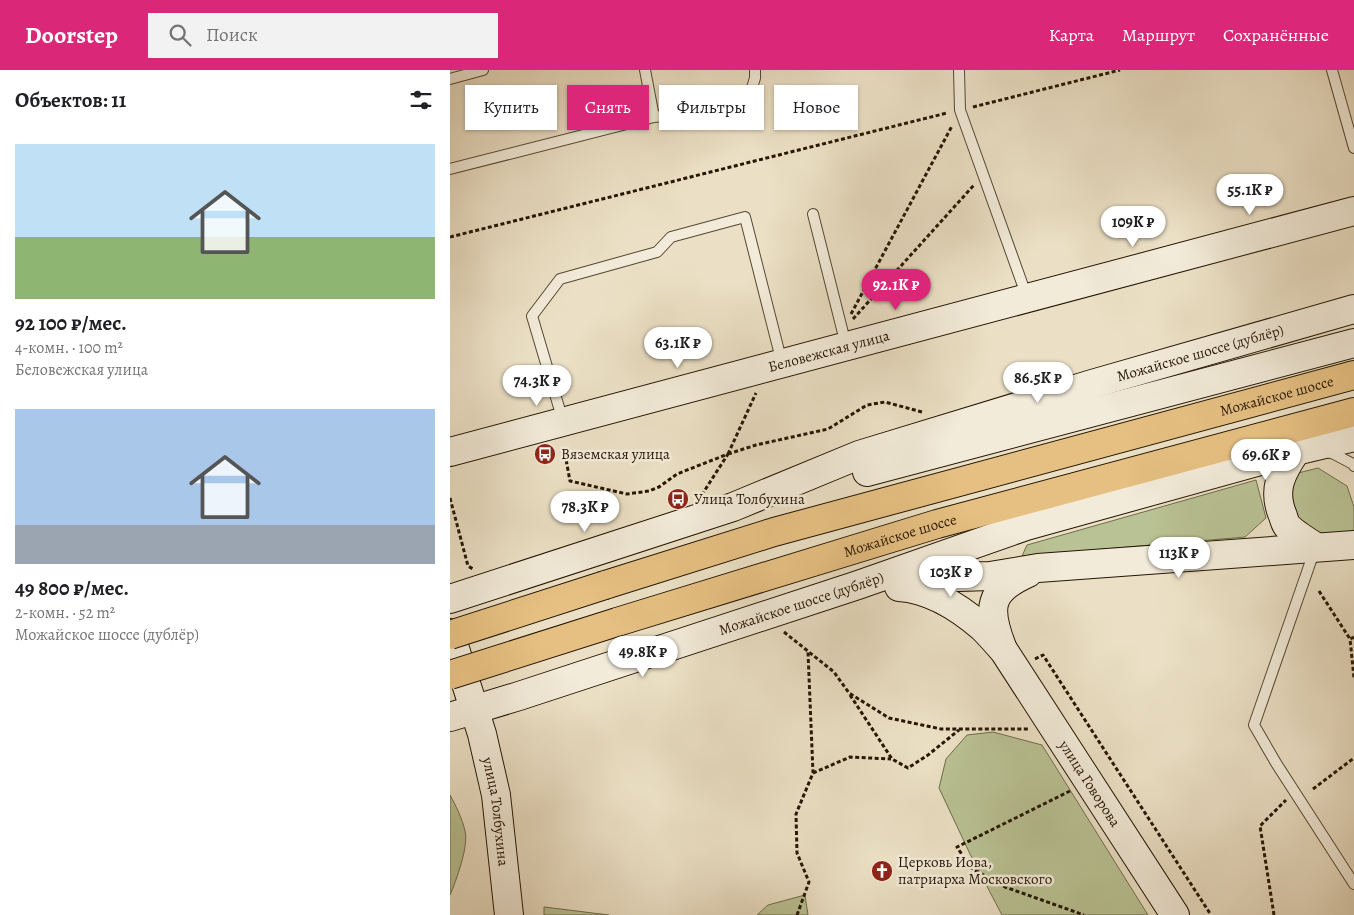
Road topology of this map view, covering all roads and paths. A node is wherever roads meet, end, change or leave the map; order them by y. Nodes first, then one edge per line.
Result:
1 (483, 70) edge
2 (646, 70) edge
3 (755, 70) edge
4 (958, 70) edge
5 (1120, 70) edge
6 (1332, 70) edge
7 (450, 79) edge
8 (960, 110) junction
9 (654, 117) junction
10 (1354, 148) edge
11 (450, 169) edge
12 (983, 175) junction
13 (1354, 211) edge
14 (813, 214) dead end
15 (450, 237) edge
16 (1028, 298) junction
17 (1354, 309) edge
18 (845, 338) junction
19 (1354, 343) edge
20 (775, 366) junction
21 (1354, 373) edge
22 (922, 412) dead end
23 (1354, 412) edge
24 (563, 422) junction
25 (1354, 437) edge
26 (1305, 449) junction
27 (450, 452) edge
28 (565, 454) dead end
29 (728, 454) junction
30 (1354, 466) edge
31 (703, 493) dead end
32 (450, 498) edge
33 (733, 507) junction
34 (1354, 545) edge
35 (1316, 547) junction
36 (1038, 568) junction
37 (474, 570) dead end
38 (858, 585) junction
39 (1319, 591) dead end
40 (450, 599) edge
41 (783, 631) dead end
42 (450, 634) edge
43 (1352, 638) edge
44 (808, 651) junction
45 (1004, 651) junction
46 (1043, 655) dead end
47 (450, 675) edge
48 (1354, 678) edge
49 (849, 694) junction
50 (462, 713) edge
51 (960, 729) junction
52 (1037, 729) dead end
53 (1354, 758) edge
54 (892, 759) junction
55 (813, 773) junction
56 (1076, 788) dead end
57 (1313, 789) dead end
58 (1295, 792) junction
59 (1354, 884) edge
60 (509, 915) edge
61 (797, 915) edge
62 (1084, 915) edge
63 (1175, 915) edge
64 (1210, 915) edge
65 (1274, 915) edge

1 - 7 lane
2 - 9 lane
3 - 9 lane
4 - 8 lane
5 - 8 path
6 - 10 lane
8 - 12 lane
8 - 15 path
8 - 18 path
9 - 11 lane
12 - 16 lane
12 - 18 path
13 - 16 main road, Беловежская улица
14 - 18 lane
16 - 18 main road, Беловежская улица
17 - 33 main road, Можайское шоссе (дублёр)
18 - 20 main road, Беловежская улица
19 - 33 main road
20 - 24 main road, Беловежская улица
20 - 24 lane
20 - 29 path
21 - 42 main road, Можайское шоссе, bridge
22 - 29 path
23 - 47 main road, Можайское шоссе, bridge
24 - 27 main road, Беловежская улица
25 - 26 main road, Можайское шоссе (дублёр)
26 - 30 lane
26 - 35 main road
26 - 38 main road, Можайское шоссе (дублёр)
28 - 29 path
29 - 31 path
32 - 37 path
33 - 40 main road, Можайское шоссе (дублёр)
34 - 35 main road
35 - 36 main road
35 - 58 lane
36 - 38 main road
36 - 45 main road, улица Говорова
38 - 45 main road, улица Говорова
38 - 50 main road, Можайское шоссе (дублёр)
39 - 43 path
41 - 44 path
42 - 50 main road, улица Толбухина
43 - 48 path
44 - 49 path
44 - 55 path
45 - 63 main road, улица Говорова
46 - 64 path
49 - 51 path
49 - 54 path
50 - 60 main road, улица Толбухина
51 - 52 path
51 - 54 path
53 - 57 path
54 - 55 path
55 - 61 path
56 - 62 path
58 - 59 lane
58 - 65 path

